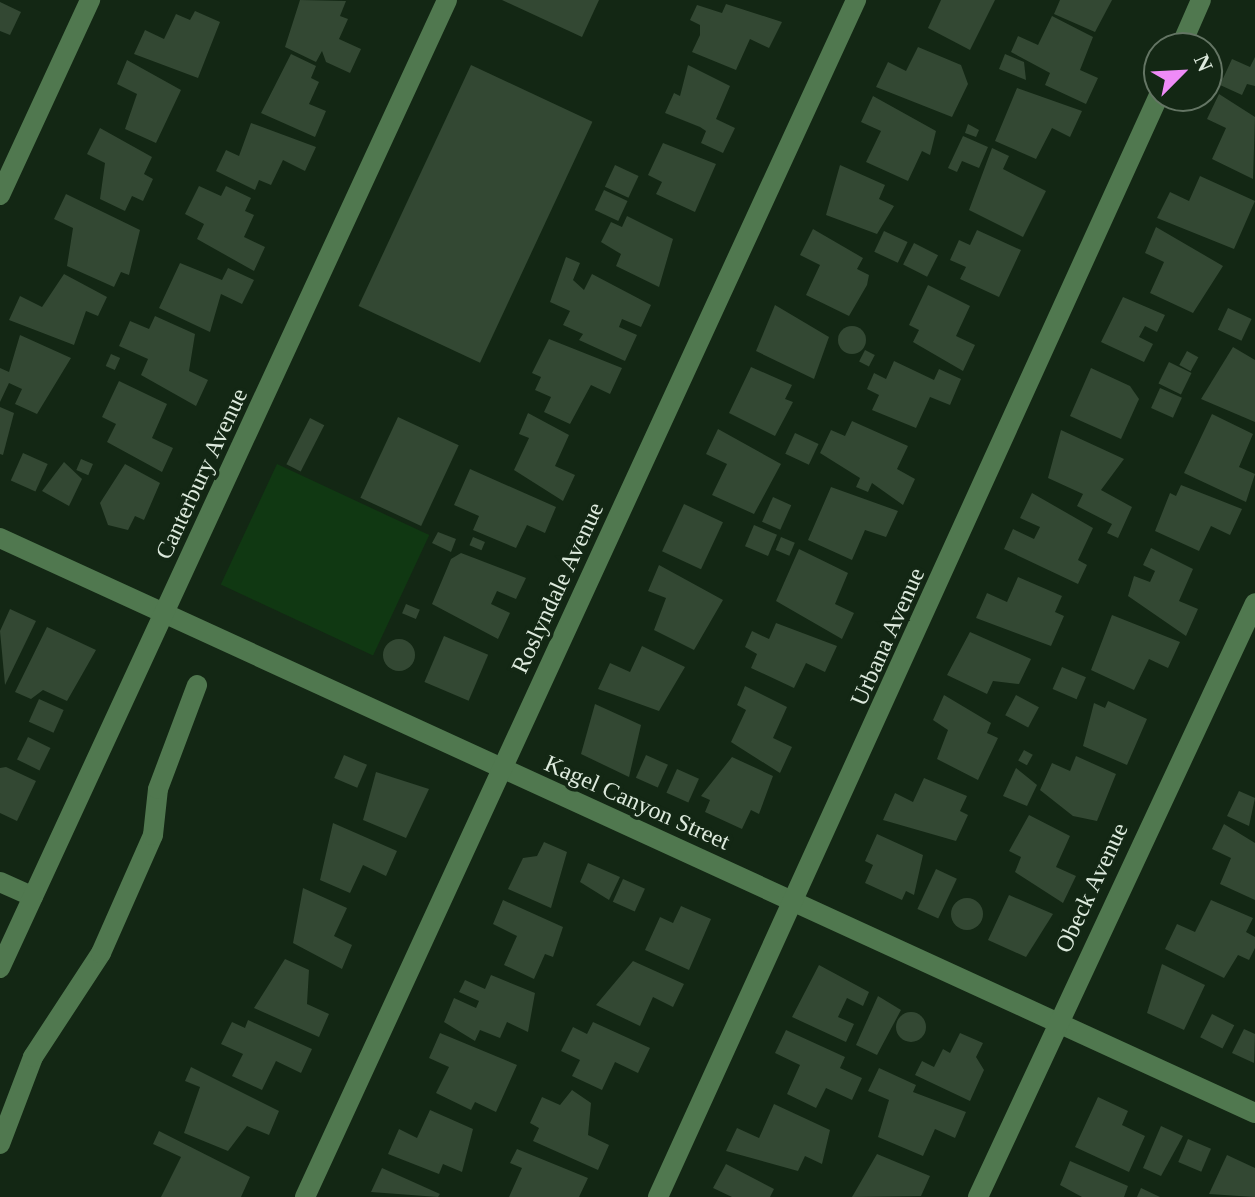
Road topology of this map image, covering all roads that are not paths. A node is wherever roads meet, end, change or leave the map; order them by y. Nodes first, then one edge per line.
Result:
1 (90, 0) edge
2 (447, 0) edge
3 (856, 0) edge
4 (1201, 0) edge
5 (1187, 32) edge
6 (1151, 112) edge
7 (0, 195) edge
8 (0, 538) edge
9 (1255, 603) edge
10 (167, 613) junction
11 (197, 685) dead end
12 (502, 771) junction
13 (0, 882) edge
14 (33, 897) junction
15 (798, 903) junction
16 (0, 968) edge
17 (1057, 1022) junction
18 (1255, 1113) edge
19 (0, 1144) edge
20 (305, 1197) edge
21 (658, 1197) edge
22 (978, 1197) edge

1 - 7 street
2 - 10 street, Canterbury Avenue
3 - 12 street, Roslyndale Avenue
4 - 5 street
6 - 15 street, Urbana Avenue
8 - 10 street, Kagel Canyon Street
9 - 17 street, Obeck Avenue
10 - 12 street, Kagel Canyon Street
10 - 14 street, Canterbury Avenue
11 - 19 street
12 - 15 street, Kagel Canyon Street
12 - 20 street, Roslyndale Avenue
13 - 14 street
14 - 16 street, Canterbury Avenue
15 - 17 street, Kagel Canyon Street
15 - 21 street, Urbana Avenue
17 - 18 street, Kagel Canyon Street
17 - 22 street, Obeck Avenue

